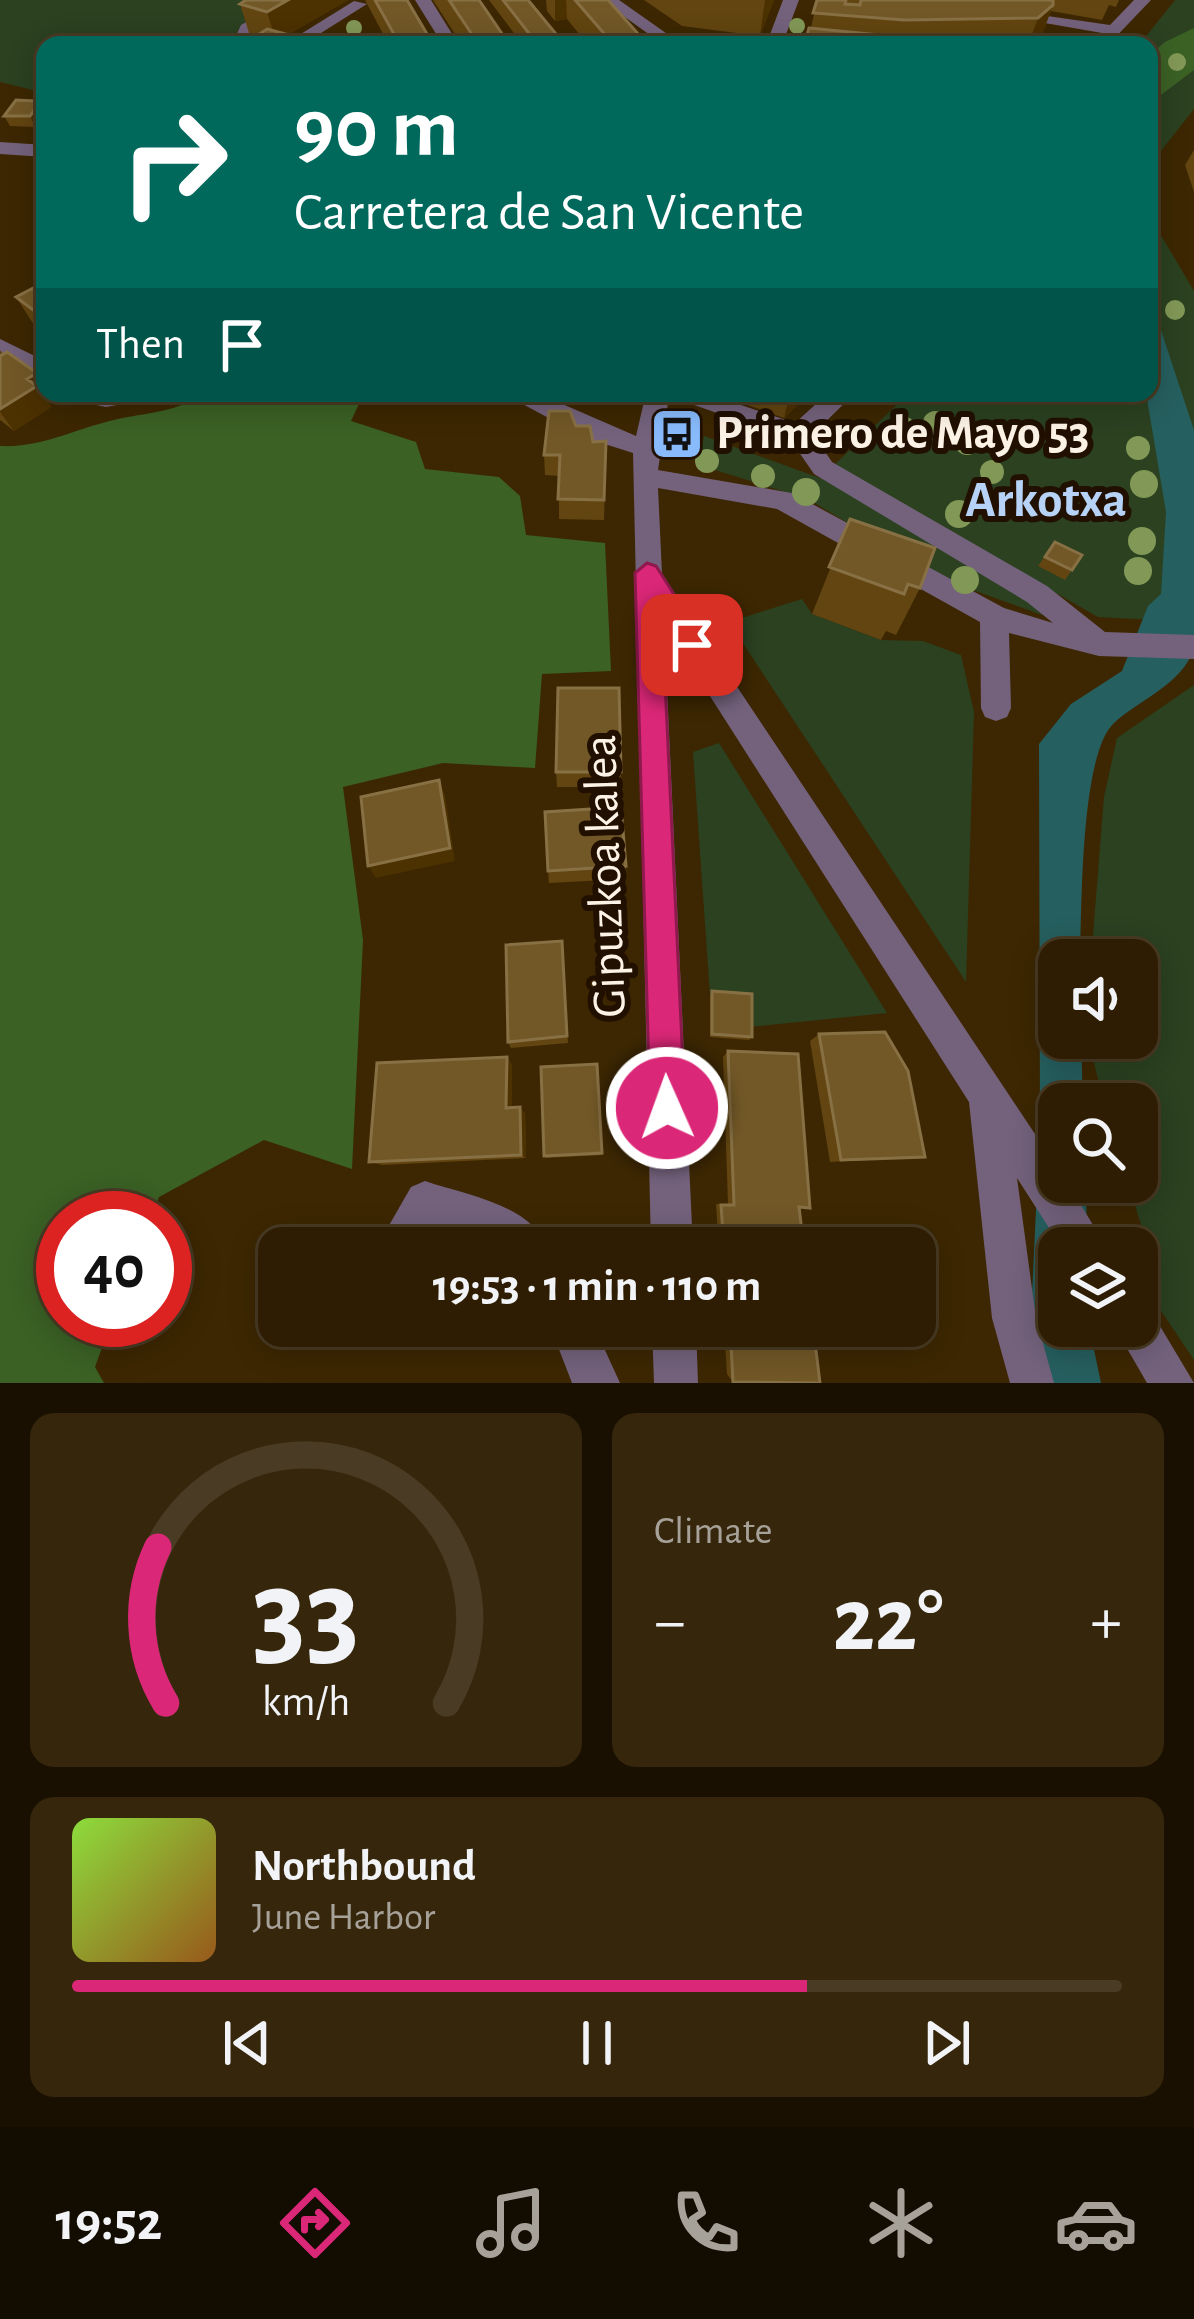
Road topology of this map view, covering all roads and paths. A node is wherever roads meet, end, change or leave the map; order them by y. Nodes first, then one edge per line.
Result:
1 (297, 0) edge
2 (410, 0) edge
3 (423, 0) edge
4 (609, 0) edge
5 (791, 0) edge
6 (1024, 0) edge
7 (1143, 0) edge
8 (584, 1) edge
9 (359, 4) dead end
10 (991, 14) edge
11 (1041, 19) junction
12 (1114, 30) junction
13 (241, 36) edge
14 (306, 36) edge
15 (432, 36) edge
16 (445, 36) edge
17 (662, 36) edge
18 (777, 36) edge
19 (1050, 36) edge
20 (1108, 36) edge
21 (0, 148) edge
22 (36, 150) edge
23 (0, 346) edge
24 (36, 366) edge
25 (556, 402) edge
26 (656, 402) edge
27 (706, 402) edge
28 (833, 402) edge
29 (799, 433) junction
30 (646, 447) junction
31 (645, 477) junction
32 (647, 573) junction
33 (994, 616) junction
34 (1099, 644) junction
35 (1194, 647) edge
36 (996, 708) dead end
37 (987, 1096) junction
38 (410, 1227) edge
39 (498, 1227) edge
40 (671, 1227) edge
41 (1071, 1227) edge
42 (578, 1347) edge
43 (675, 1347) edge
44 (1150, 1347) edge
45 (598, 1383) edge
46 (676, 1383) edge
47 (1032, 1383) edge
48 (1173, 1383) edge

1 - 13 street
2 - 15 street
3 - 16 street
4 - 8 street
4 - 17 street
5 - 18 street
6 - 11 street
7 - 12 street
9 - 14 street
10 - 11 street
11 - 12 street
11 - 19 street
12 - 20 street
21 - 22 street
23 - 24 street
25 - 30 street
26 - 30 street, Gipuzkoa kalea
27 - 29 street
28 - 29 street
29 - 34 street
30 - 31 street, Gipuzkoa kalea
31 - 32 street, Gipuzkoa kalea
31 - 33 street
32 - 37 street
32 - 40 street, Gipuzkoa kalea
33 - 34 street
33 - 36 street
34 - 35 street
37 - 41 street
37 - 47 street
38 - 39 street
42 - 45 street
43 - 46 street
44 - 48 street

